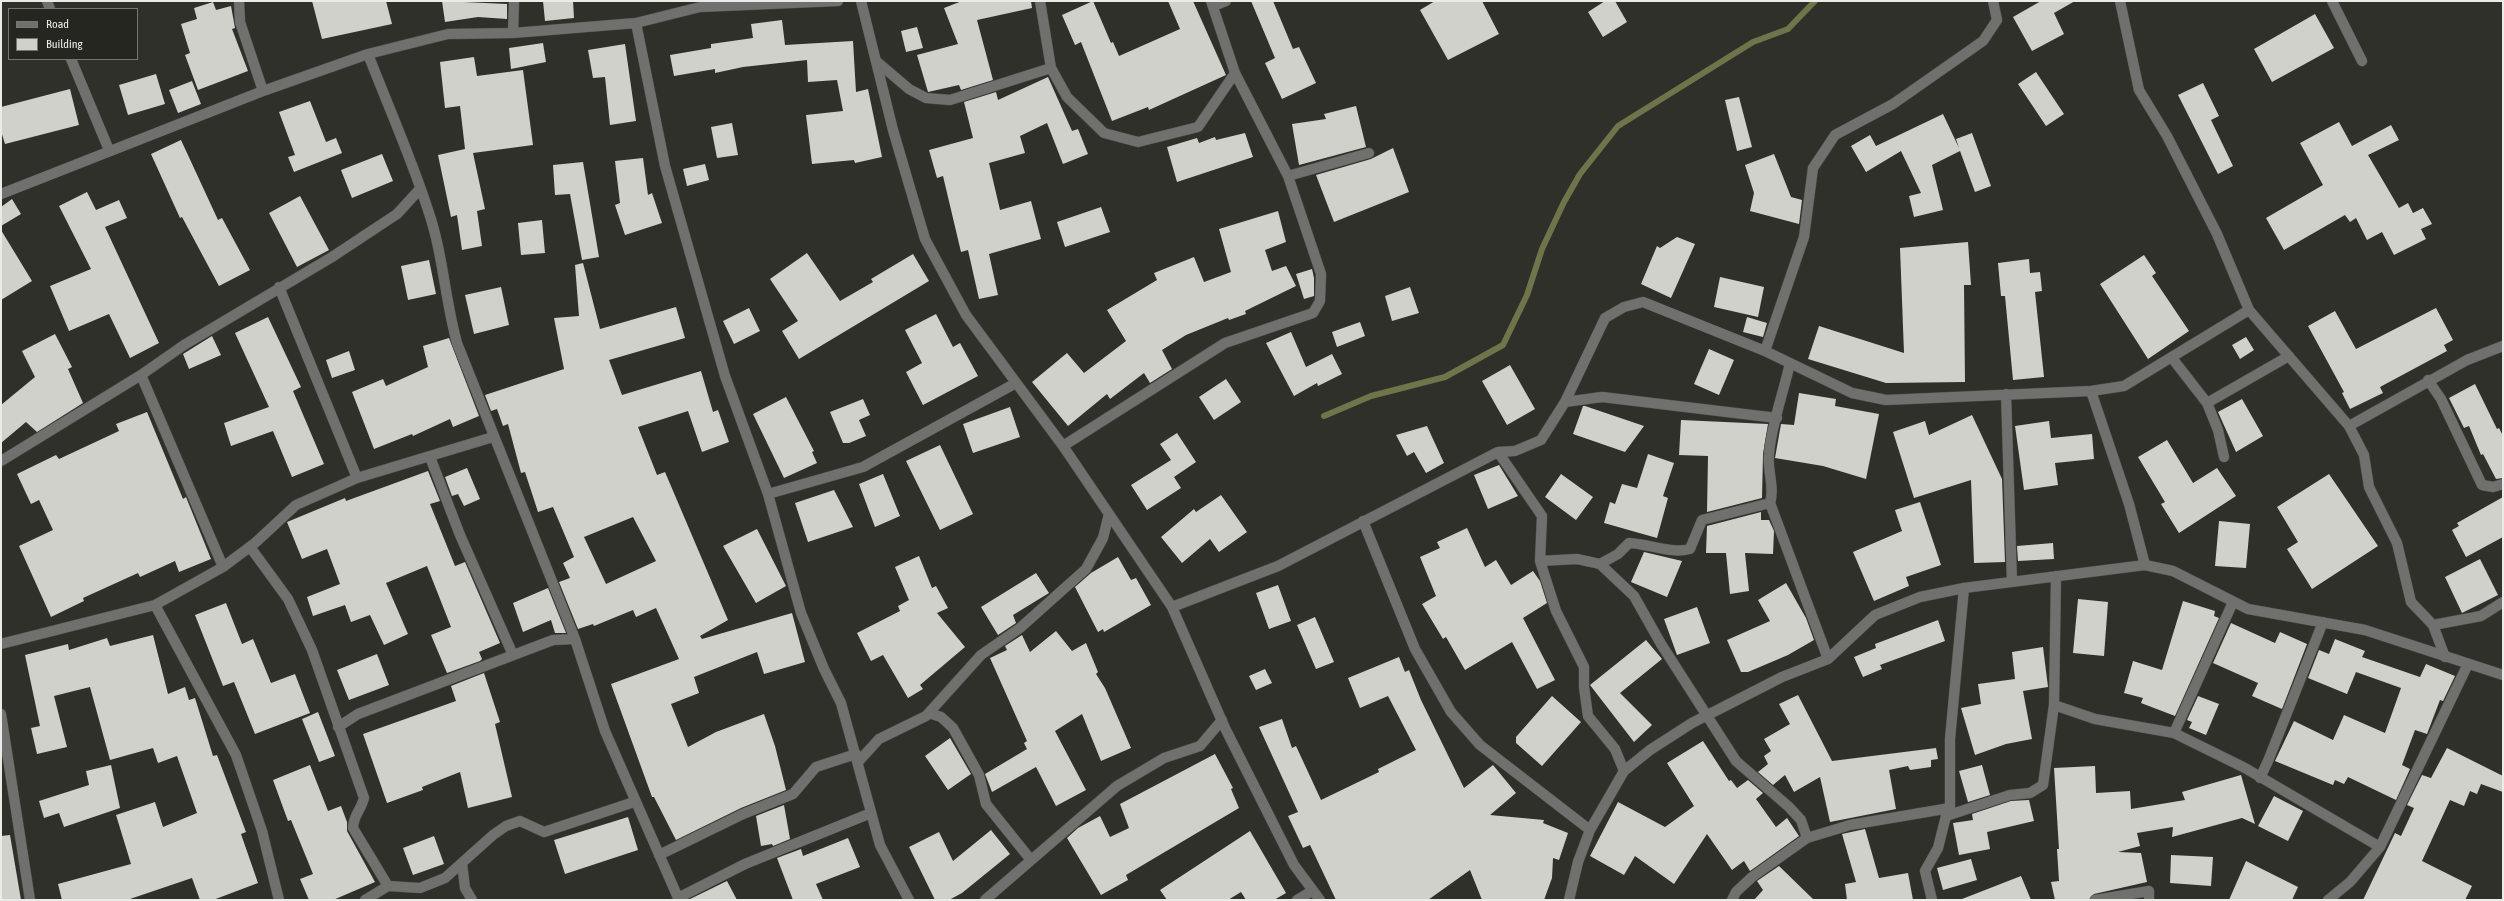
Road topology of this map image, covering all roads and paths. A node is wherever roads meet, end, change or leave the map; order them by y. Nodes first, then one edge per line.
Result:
1 (239, 1) edge
2 (514, 1) edge
3 (838, 1) edge
4 (861, 1) edge
5 (1040, 1) edge
6 (1226, 1) edge
7 (1993, 1) edge
8 (2120, 1) edge
9 (2332, 1) edge
10 (811, 2) edge
11 (1213, 4) edge
12 (636, 23) junction
13 (513, 33) junction
14 (368, 54) junction
15 (71, 60) edge
16 (876, 61) junction
17 (2362, 61) dead end
18 (1051, 68) junction
19 (1235, 73) junction
20 (262, 91) junction
21 (109, 150) junction
22 (1368, 153) dead end
23 (1288, 176) junction
24 (420, 189) junction
25 (1, 194) edge
26 (279, 287) junction
27 (2249, 310) junction
28 (2503, 346) edge
29 (1765, 351) junction
30 (2289, 356) junction
31 (2172, 358) junction
32 (1790, 363) junction
33 (141, 375) junction
34 (2428, 380) junction
35 (1016, 383) junction
36 (2091, 390) junction
37 (2006, 394) junction
38 (1565, 402) junction
39 (2207, 403) junction
40 (1777, 418) junction
41 (2349, 426) junction
42 (493, 437) junction
43 (1063, 446) junction
44 (1498, 452) junction
45 (430, 457) junction
46 (2224, 457) dead end
47 (1, 461) edge
48 (358, 478) junction
49 (2503, 484) edge
50 (768, 494) junction
51 (1770, 503) junction
52 (1109, 514) junction
53 (1364, 521) junction
54 (250, 547) junction
55 (1540, 561) junction
56 (1600, 564) junction
57 (2146, 565) junction
58 (223, 567) junction
59 (2056, 576) junction
60 (2012, 582) junction
61 (1964, 588) junction
62 (2233, 602) junction
63 (2503, 602) edge
64 (155, 605) junction
65 (1172, 607) junction
66 (2323, 622) junction
67 (2433, 625) junction
68 (575, 639) junction
69 (1, 644) edge
70 (513, 655) junction
71 (2445, 657) junction
72 (1828, 659) junction
73 (2468, 664) junction
74 (2503, 675) edge
75 (2054, 705) junction
76 (929, 713) junction
77 (1, 714) edge
78 (1706, 715) junction
79 (1222, 720) junction
80 (338, 727) junction
81 (2174, 733) junction
82 (857, 758) junction
83 (1624, 771) junction
84 (2260, 778) junction
85 (634, 802) junction
86 (1948, 812) junction
87 (871, 813) junction
88 (1590, 830) junction
89 (1807, 838) junction
90 (2380, 847) junction
91 (659, 855) junction
92 (1031, 860) junction
93 (462, 863) junction
94 (388, 886) junction
95 (1312, 891) junction
96 (678, 899) edge
97 (1572, 899) edge
98 (30, 900) edge
99 (279, 900) edge
100 (365, 900) edge
101 (472, 900) edge
102 (909, 900) edge
103 (985, 900) edge
104 (1297, 900) edge
105 (1320, 900) edge
106 (1732, 900) edge
107 (1932, 900) edge
108 (2095, 900) edge
109 (2149, 900) edge
110 (2328, 900) edge

1 - 20 street
2 - 13 street
3 - 10 street
4 - 16 street
5 - 18 street
6 - 11 street
7 - 29 street
8 - 27 street
9 - 17 street
10 - 12 street
11 - 19 street
12 - 13 street
12 - 50 street
13 - 14 street
14 - 20 street
14 - 24 street
15 - 21 street
16 - 18 street
16 - 35 street
18 - 19 street
19 - 23 street
20 - 21 street
21 - 25 street
22 - 23 street
23 - 43 street
24 - 26 street
24 - 42 street
26 - 33 street
26 - 48 street
27 - 30 street
27 - 31 street
28 - 34 street
29 - 32 street
29 - 38 street
30 - 39 street
30 - 41 street
31 - 36 street
31 - 39 street
32 - 37 street
32 - 40 street
33 - 47 street
33 - 58 street
34 - 41 street
34 - 49 street
35 - 43 street
35 - 50 street
36 - 37 street
36 - 57 street
37 - 60 street
38 - 40 street
38 - 44 street
39 - 46 street
40 - 51 street
41 - 67 street
42 - 45 street
42 - 68 street
43 - 52 street
44 - 53 street
44 - 55 street
45 - 48 street
45 - 70 street
48 - 54 street
50 - 82 street
51 - 56 street
51 - 72 street
52 - 65 street
52 - 76 street
53 - 65 street
53 - 88 street
54 - 58 street
54 - 80 street
55 - 56 street
55 - 83 street
56 - 78 street
57 - 59 street
57 - 62 street
58 - 64 street
59 - 60 street
59 - 75 street
60 - 61 street
61 - 72 street
61 - 86 street
62 - 66 street
62 - 81 street
63 - 67 street
64 - 69 street
64 - 99 street
65 - 79 street
66 - 71 street
66 - 84 street
67 - 71 street
68 - 70 street
68 - 85 street
70 - 80 street
71 - 73 street
72 - 78 street
73 - 74 street
73 - 90 street
75 - 81 street
75 - 86 street
76 - 82 street
76 - 92 street
77 - 98 street
78 - 83 street
78 - 89 street
79 - 92 street
79 - 95 street
80 - 94 street
81 - 84 street
82 - 87 street
82 - 91 street
83 - 88 street
84 - 90 street
85 - 91 street
85 - 93 street
86 - 89 street
86 - 107 street
87 - 96 street
87 - 102 street
88 - 97 street
89 - 106 street
90 - 110 street
91 - 96 street
92 - 103 street
93 - 94 street
93 - 101 street
94 - 100 street
95 - 104 street
95 - 105 street
108 - 109 street

